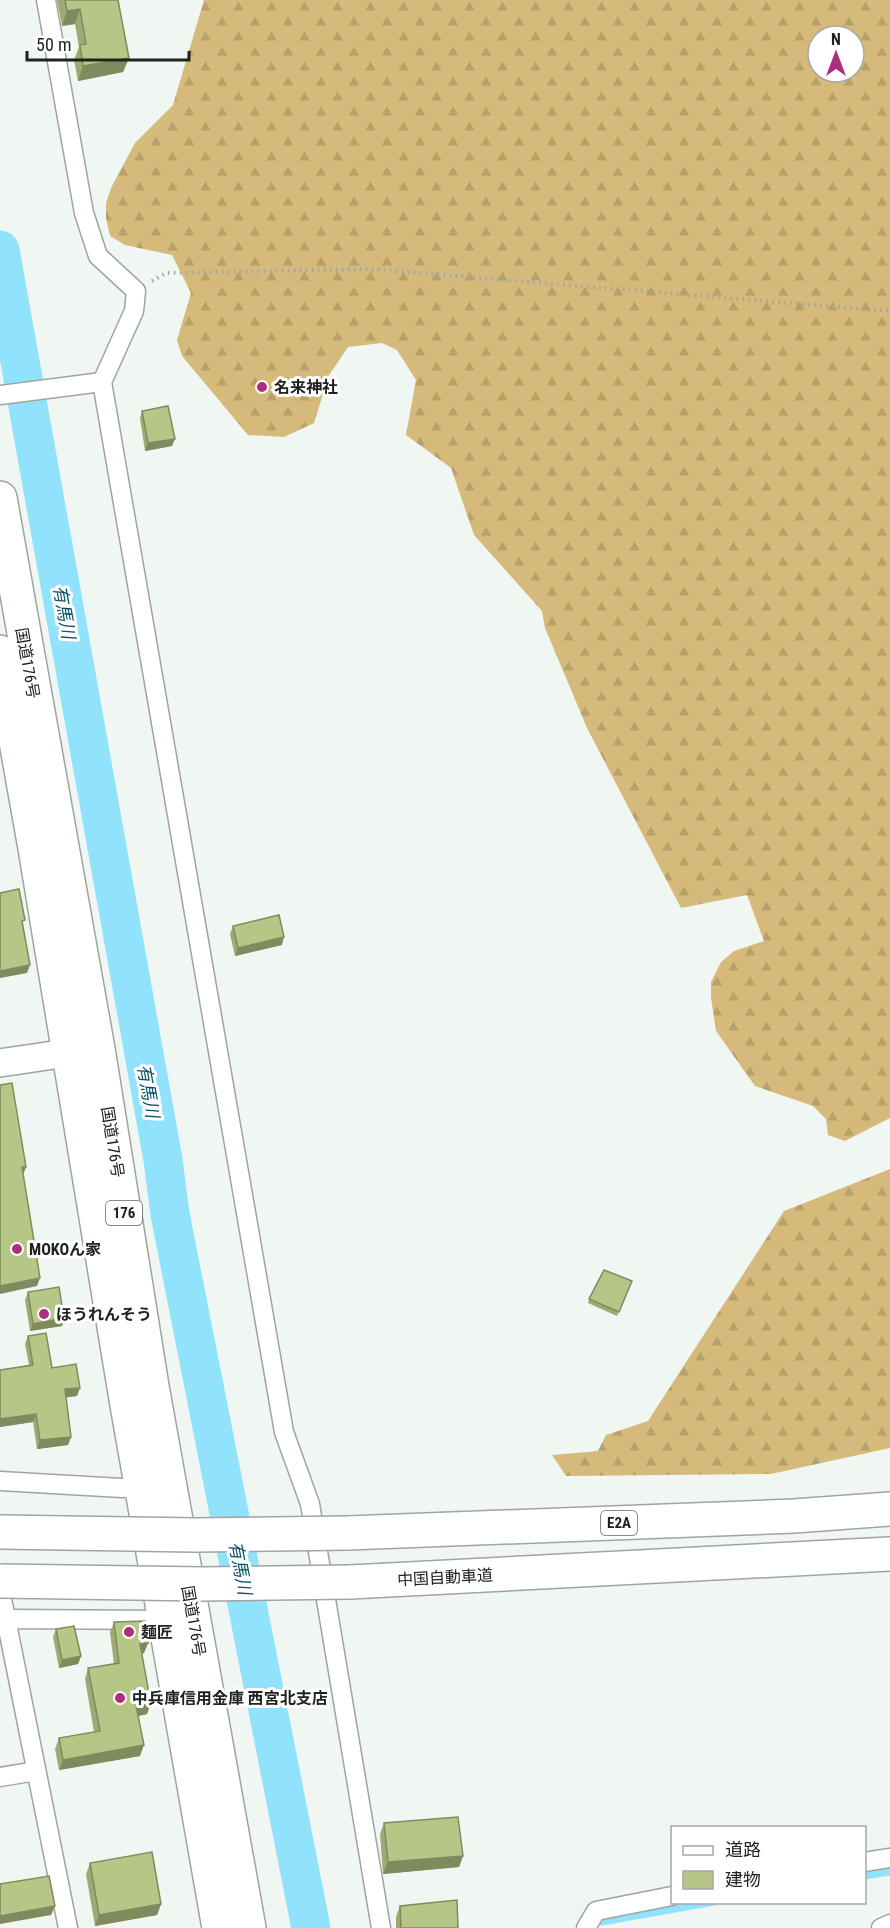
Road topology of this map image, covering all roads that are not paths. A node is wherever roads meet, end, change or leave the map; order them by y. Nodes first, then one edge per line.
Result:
1 (46, 0) edge
2 (102, 382) junction
3 (2, 395) edge
4 (0, 498) edge
5 (1, 668) edge
6 (83, 1051) junction
7 (0, 1063) edge
8 (0, 1481) edge
9 (142, 1487) junction
10 (890, 1509) edge
11 (0, 1532) edge
12 (890, 1554) edge
13 (0, 1581) edge
14 (0, 1589) edge
15 (165, 1620) junction
16 (3, 1622) edge
17 (36, 1771) junction
18 (0, 1778) edge
19 (890, 1858) edge
20 (866, 1862) edge
21 (671, 1896) edge
22 (890, 1924) edge
23 (68, 1928) edge
24 (219, 1928) edge
25 (249, 1928) edge
26 (381, 1928) edge
27 (586, 1928) edge
28 (881, 1928) edge

1 - 2 street
2 - 3 street
2 - 26 street
4 - 6 highway, 国道176号 / 176
5 - 6 highway, 国道176号 / 176
6 - 7 street
6 - 9 highway, 国道176号 / 176
6 - 25 highway, 国道176号 / 176
8 - 9 street
9 - 15 highway, 国道176号 / 176
10 - 11 highway, E2A, bridge
12 - 13 highway, 中国自動車道, bridge
14 - 16 street
15 - 16 street
15 - 24 highway, 国道176号 / 176
16 - 17 street
17 - 18 street
17 - 23 street
19 - 20 street
21 - 27 street
22 - 28 street

